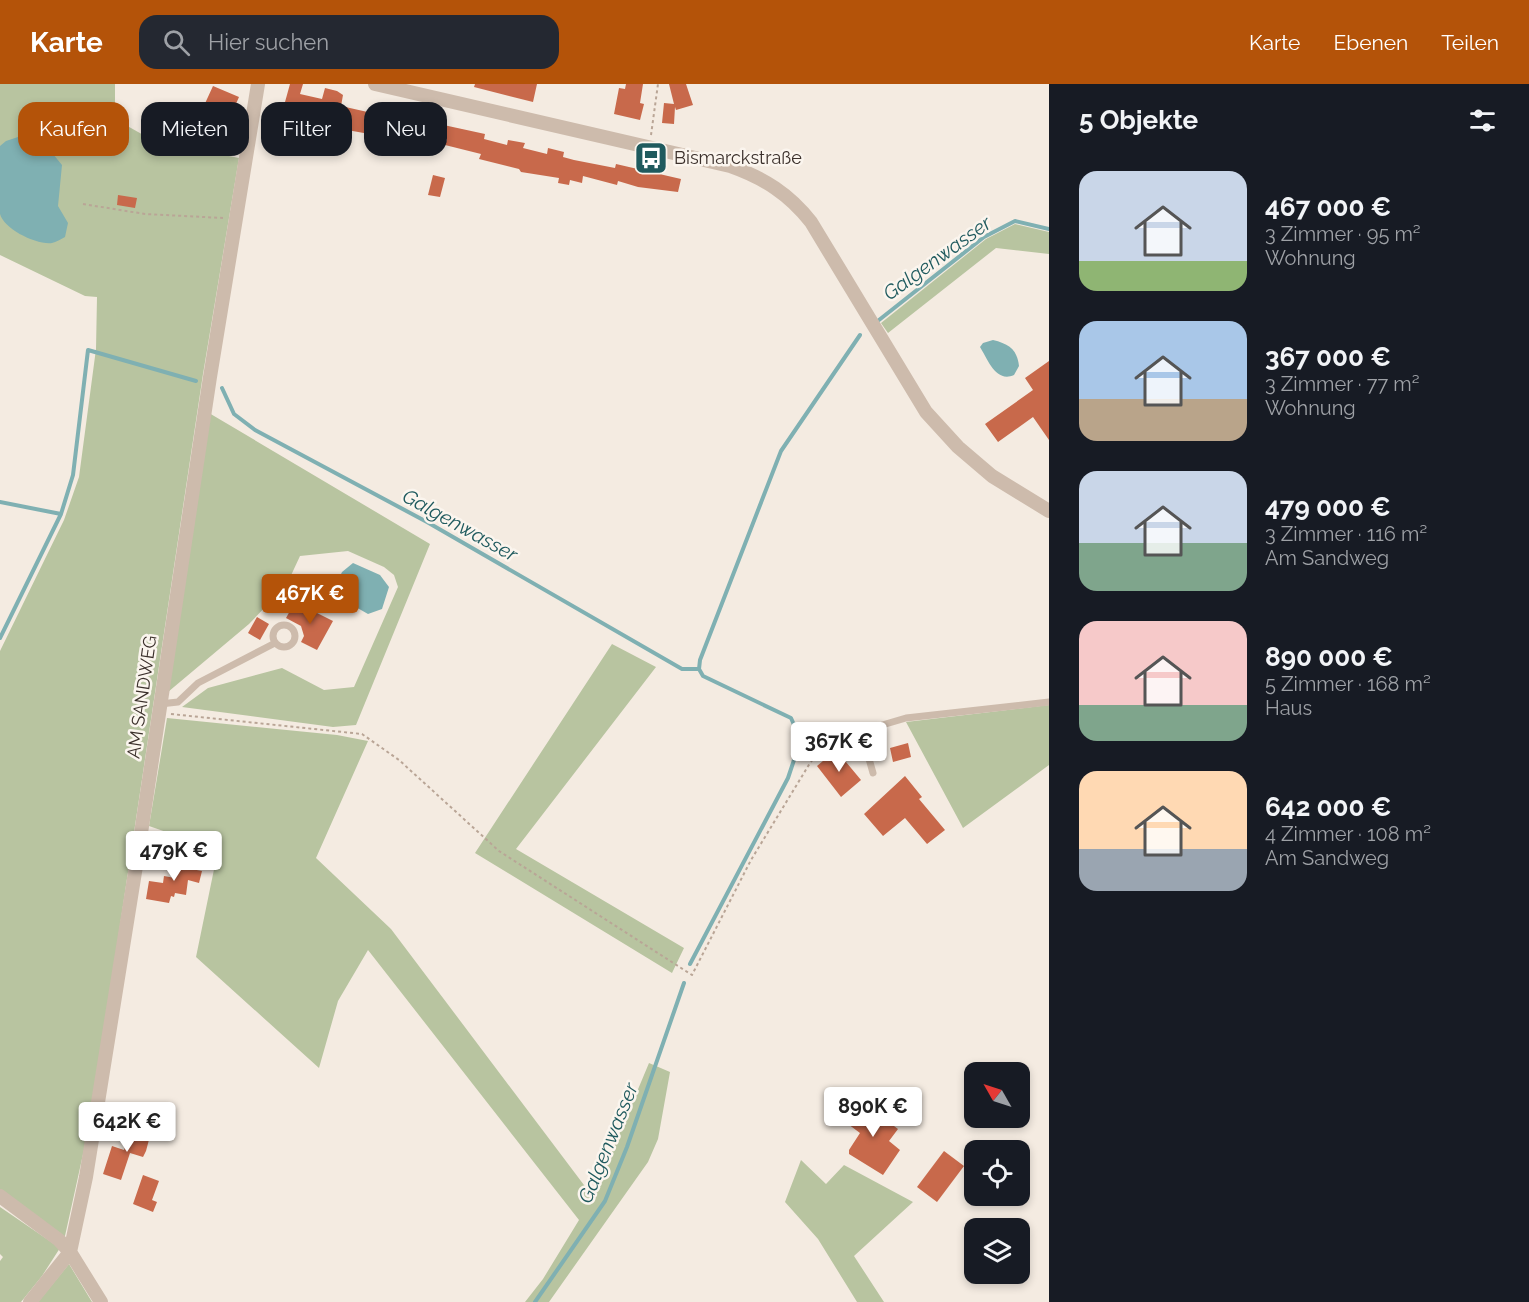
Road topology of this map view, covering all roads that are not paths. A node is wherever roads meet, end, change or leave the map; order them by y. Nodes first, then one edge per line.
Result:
1 (258, 84) edge
2 (376, 84) edge
3 (1049, 511) edge
4 (275, 643) dead end
5 (1049, 702) edge
6 (160, 709) junction
7 (873, 773) dead end
8 (0, 1196) edge
9 (70, 1252) junction
10 (30, 1302) edge
11 (101, 1302) edge

1 - 6 street, AM SANDWEG
2 - 3 street
4 - 6 lane
5 - 7 lane
6 - 9 street, AM SANDWEG
8 - 9 street
9 - 10 street, AM SANDWEG
9 - 11 street

